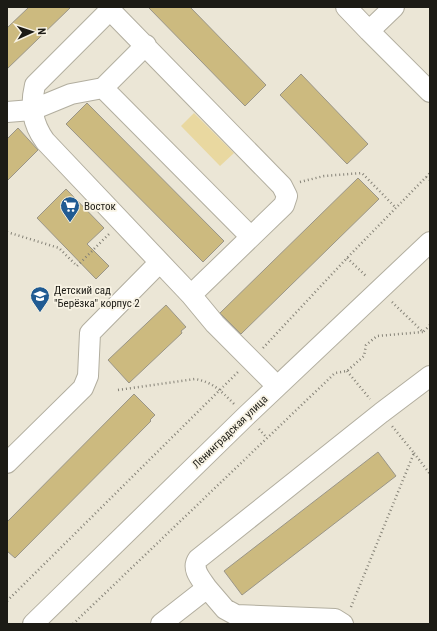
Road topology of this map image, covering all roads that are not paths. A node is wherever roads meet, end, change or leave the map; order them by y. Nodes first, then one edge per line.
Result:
1 (346, 7) edge
2 (394, 7) edge
3 (109, 9) edge
4 (369, 31) junction
5 (146, 45) junction
6 (103, 88) junction
7 (430, 92) edge
8 (32, 110) junction
9 (7, 112) edge
10 (251, 237) junction
11 (430, 242) edge
12 (159, 263) junction
13 (191, 295) junction
14 (430, 376) edge
15 (277, 386) junction
16 (7, 463) edge
17 (207, 588) junction
18 (346, 617) edge
19 (33, 624) edge
20 (161, 624) edge

1 - 4 street
2 - 4 street
3 - 5 street
3 - 8 street
4 - 7 street
5 - 6 street
5 - 10 street
6 - 8 street
6 - 10 street
8 - 9 street
8 - 12 street
10 - 13 street
11 - 15 street, Ленинградская улица
12 - 13 street
12 - 16 street
13 - 15 street
14 - 17 street
15 - 19 street, Ленинградская улица
17 - 18 street
17 - 20 street

